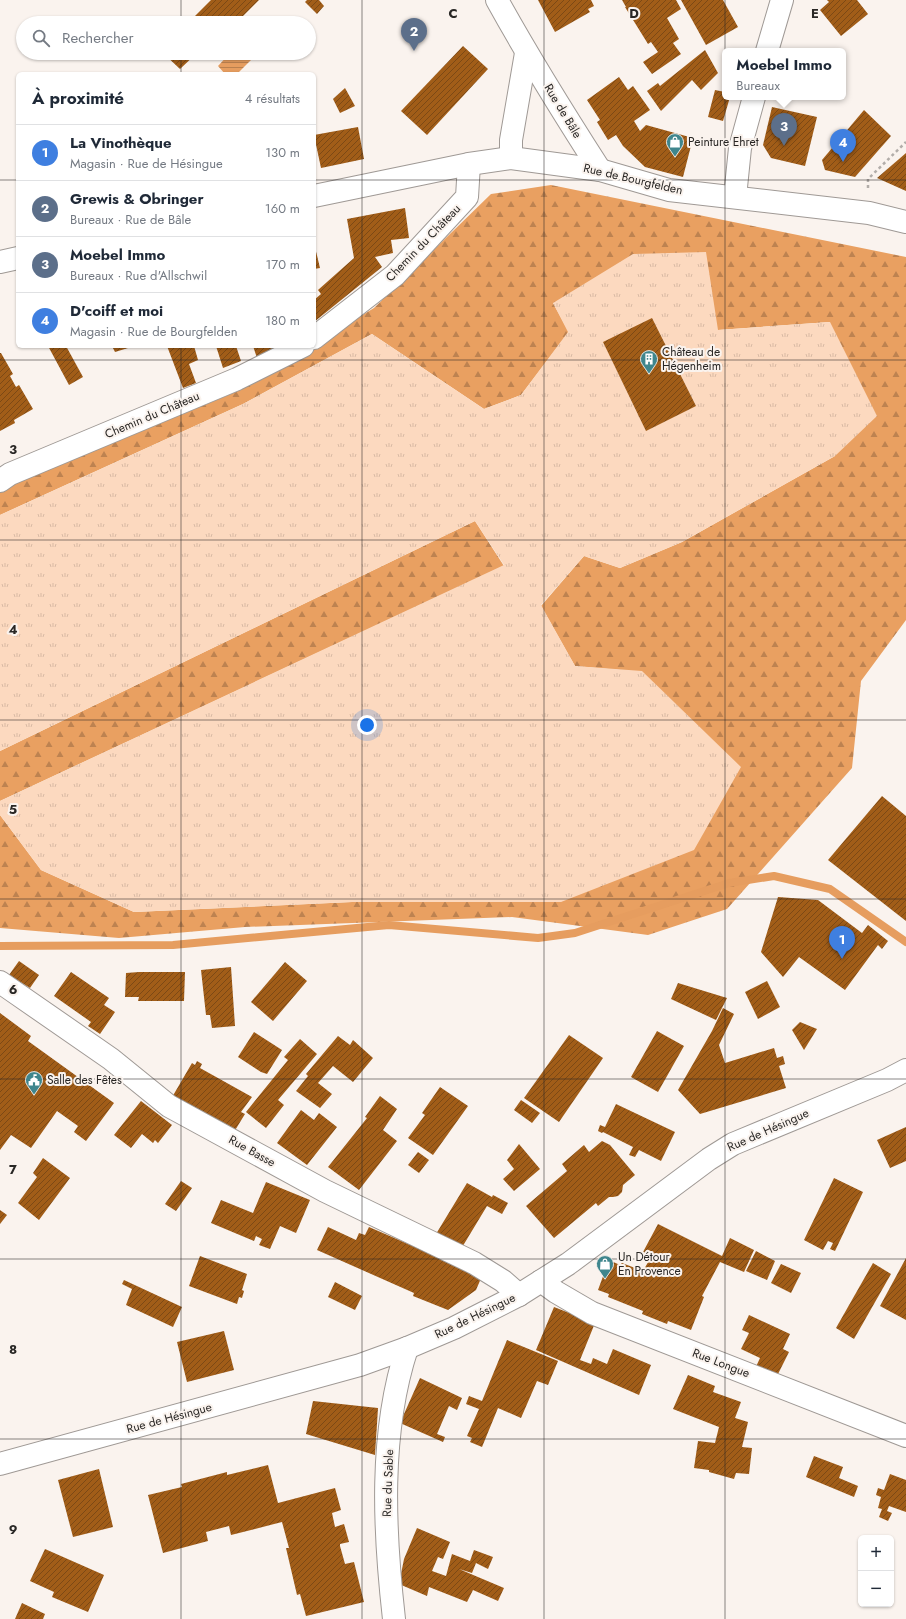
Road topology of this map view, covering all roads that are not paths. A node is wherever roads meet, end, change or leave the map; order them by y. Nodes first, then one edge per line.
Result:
1 (497, 0) edge
2 (782, 0) edge
3 (768, 48) edge
4 (526, 53) junction
5 (753, 100) edge
6 (511, 158) junction
7 (469, 164) junction
8 (600, 170) junction
9 (316, 196) edge
10 (736, 197) junction
11 (906, 222) edge
12 (16, 258) edge
13 (0, 262) edge
14 (316, 336) edge
15 (299, 348) edge
16 (0, 481) edge
17 (0, 982) edge
18 (906, 1070) edge
19 (541, 1281) junction
20 (519, 1295) junction
21 (407, 1348) junction
22 (906, 1436) edge
23 (0, 1464) edge
24 (394, 1619) edge

1 - 4 street, Rue de Bâle
2 - 3 street
4 - 6 street
4 - 8 street, Rue de Bâle
5 - 10 street
6 - 7 street, Rue de Bourgfelden
6 - 8 street, Rue de Bourgfelden
7 - 9 street, Rue de Bourgfelden
7 - 14 street, Chemin du Château
8 - 10 street, Rue de Bourgfelden
10 - 11 street, Rue de Bourgfelden
12 - 13 street
15 - 16 street, Chemin du Château
17 - 20 street, Rue Basse
18 - 19 street, Rue de Hésingue
19 - 20 street, Rue de Hésingue
19 - 22 street, Rue Longue
20 - 21 street, Rue de Hésingue
21 - 23 street, Rue de Hésingue
21 - 24 street, Rue du Sable

